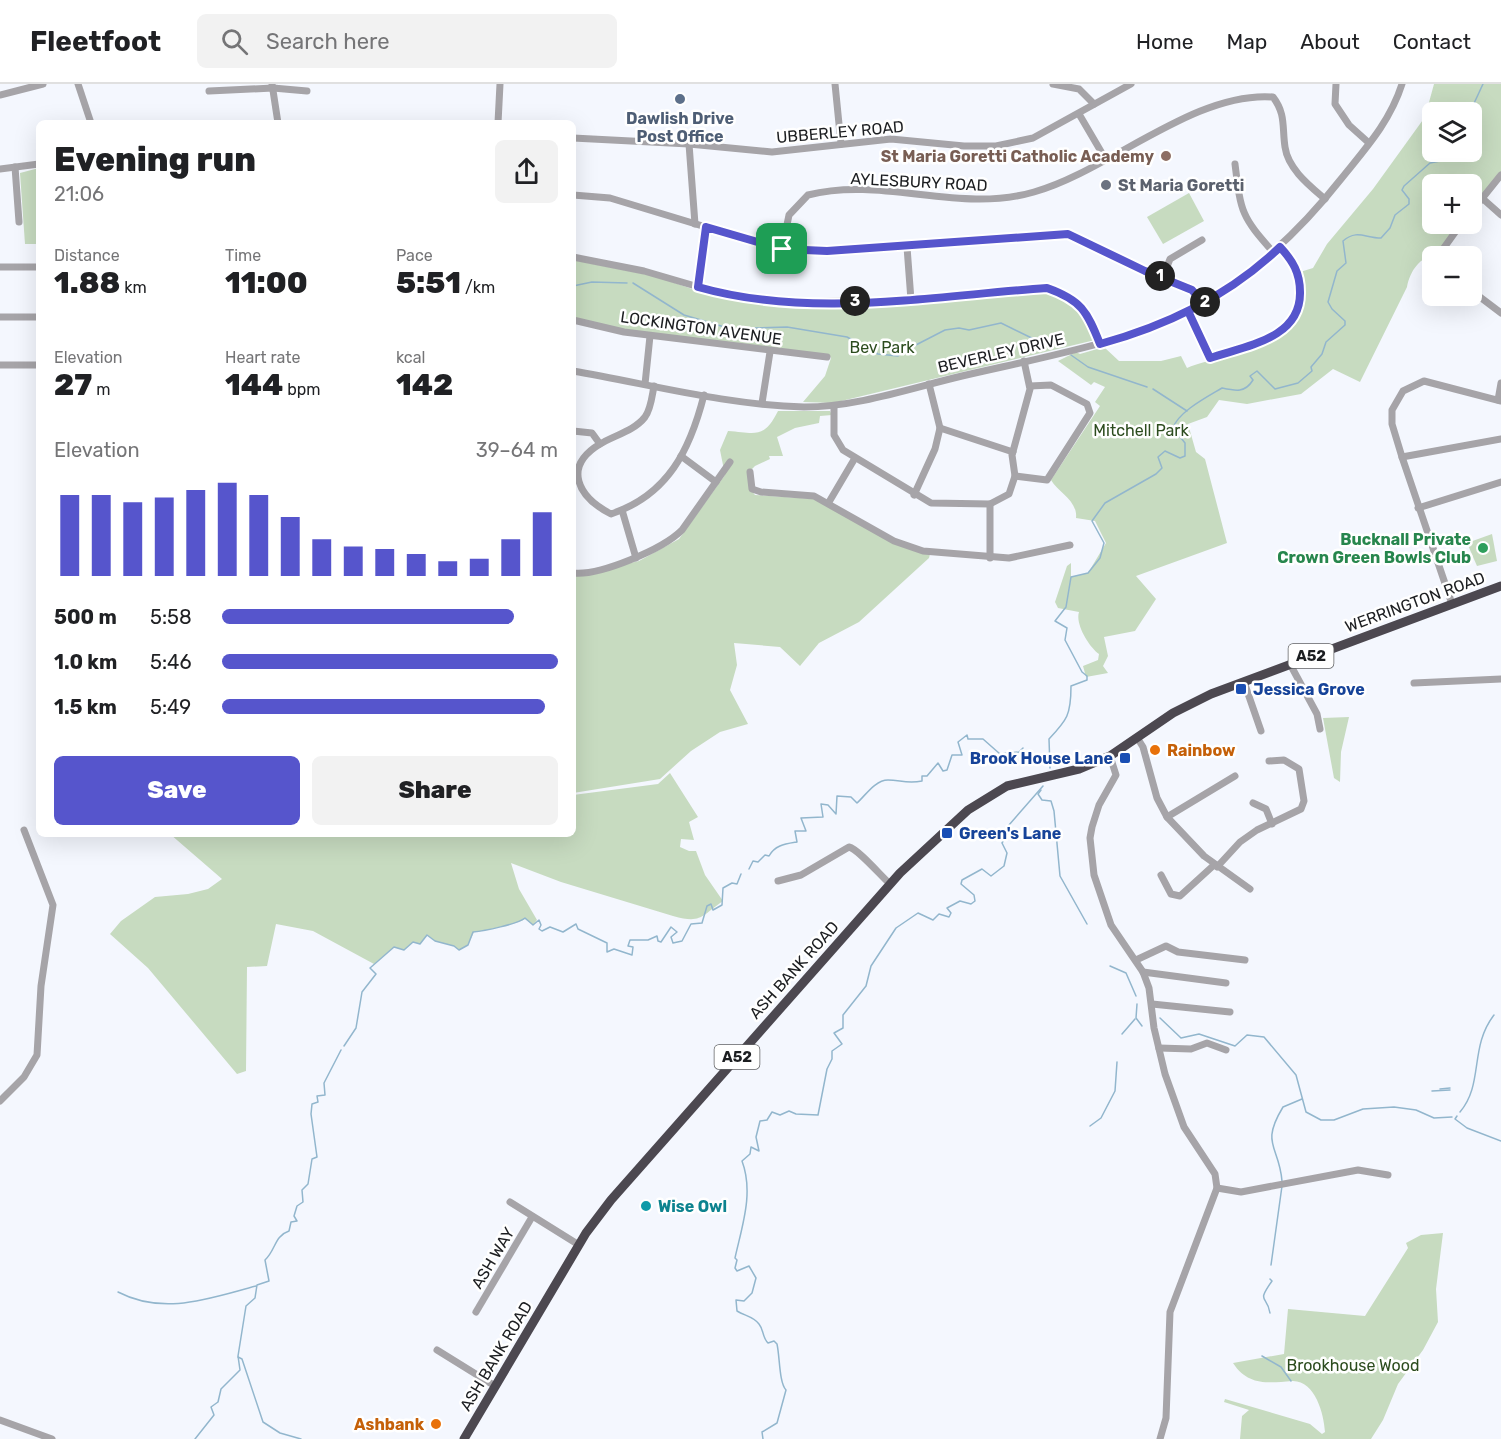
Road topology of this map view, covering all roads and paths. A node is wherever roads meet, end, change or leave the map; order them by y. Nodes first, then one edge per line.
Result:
1 (43, 84) edge
2 (78, 84) edge
3 (500, 84) edge
4 (835, 84) edge
5 (1053, 84) edge
6 (1131, 84) edge
7 (1336, 84) edge
8 (1402, 84) edge
9 (273, 86) edge
10 (209, 91) dead end
11 (307, 91) dead end
12 (0, 95) edge
13 (1094, 104) junction
14 (1079, 114) junction
15 (90, 120) edge
16 (278, 120) edge
17 (498, 120) edge
18 (576, 138) edge
19 (1369, 143) junction
20 (689, 144) junction
21 (841, 144) junction
22 (1106, 160) junction
23 (36, 164) edge
24 (1235, 164) dead end
25 (15, 167) junction
26 (0, 169) edge
27 (1501, 175) edge
28 (576, 195) edge
29 (1482, 198) joint
30 (1325, 199) junction
31 (1501, 215) edge
32 (19, 222) dead end
33 (695, 224) junction
34 (706, 227) junction
35 (1202, 240) dead end
36 (907, 247) junction
37 (1280, 247) junction
38 (782, 249) junction
39 (1274, 253) junction
40 (576, 258) edge
41 (0, 267) edge
42 (36, 267) edge
43 (1163, 277) junction
44 (698, 287) junction
45 (1482, 299) edge
46 (911, 300) junction
47 (1203, 303) junction
48 (1188, 311) junction
49 (1501, 313) edge
50 (0, 317) edge
51 (36, 317) edge
52 (576, 321) edge
53 (650, 336) junction
54 (1100, 344) junction
55 (770, 352) junction
56 (827, 357) dead end
57 (1024, 361) junction
58 (0, 365) edge
59 (36, 365) edge
60 (576, 372) edge
61 (1501, 383) edge
62 (645, 384) junction
63 (929, 384) junction
64 (654, 386) junction
65 (1030, 386) junction
66 (704, 395) junction
67 (1500, 402) edge
68 (762, 404) junction
69 (834, 406) junction
70 (1501, 410) edge
71 (940, 428) junction
72 (576, 431) edge
73 (1501, 439) edge
74 (600, 444) junction
75 (1013, 452) junction
76 (681, 456) junction
77 (855, 458) junction
78 (1402, 458) junction
79 (730, 462) dead end
80 (750, 471) dead end
81 (1015, 476) junction
82 (716, 482) junction
83 (1501, 482) edge
84 (576, 485) edge
85 (914, 495) junction
86 (829, 502) junction
87 (990, 504) junction
88 (1418, 508) junction
89 (622, 510) junction
90 (1070, 545) dead end
91 (636, 558) junction
92 (990, 558) junction
93 (576, 572) edge
94 (1501, 586) edge
95 (1452, 604) junction
96 (1290, 664) junction
97 (1501, 679) edge
98 (1244, 682) junction
99 (1414, 683) dead end
100 (1173, 713) joint
101 (1320, 729) dead end
102 (1261, 731) dead end
103 (1138, 739) junction
104 (1110, 756) junction
105 (1269, 761) dead end
106 (1235, 776) dead end
107 (1257, 802) dead end
108 (1167, 817) junction
109 (1272, 824) junction
110 (24, 830) dead end
111 (1216, 866) junction
112 (1162, 875) dead end
113 (778, 881) dead end
114 (890, 884) junction
115 (1250, 889) dead end
116 (1136, 960) junction
117 (1245, 960) dead end
118 (1143, 972) junction
119 (1226, 983) dead end
120 (1152, 1004) junction
121 (1230, 1012) dead end
122 (1159, 1048) junction
123 (1226, 1050) dead end
124 (0, 1101) edge
125 (1388, 1175) dead end
126 (1217, 1188) junction
127 (510, 1202) dead end
128 (532, 1217) junction
129 (579, 1245) junction
130 (476, 1312) dead end
131 (437, 1350) dead end
132 (495, 1386) junction
133 (0, 1420) edge
134 (52, 1439) edge
135 (464, 1439) edge
136 (1160, 1439) edge

1 - 12 street
2 - 15 street
3 - 17 street
4 - 21 street
5 - 13 street
6 - 13 street, UBBERLEY ROAD
7 - 19 street
8 - 19 street, BEVERLEY DRIVE
9 - 10 street
9 - 11 street
9 - 16 street
13 - 14 street, UBBERLEY ROAD
14 - 21 street, UBBERLEY ROAD
14 - 22 street
18 - 20 street, UBBERLEY ROAD
19 - 30 street, BEVERLEY DRIVE
20 - 21 street, UBBERLEY ROAD
20 - 33 street
22 - 30 street, AYLESBURY ROAD
22 - 38 street, AYLESBURY ROAD
23 - 25 street
24 - 39 street
25 - 26 street
25 - 32 street
27 - 29 street
28 - 33 street
29 - 31 street
30 - 37 street, BEVERLEY DRIVE
33 - 34 street
34 - 38 street
34 - 44 street
35 - 43 street
36 - 38 street
36 - 43 street
36 - 46 street
37 - 39 street, BEVERLEY DRIVE
37 - 48 street
39 - 47 street, BEVERLEY DRIVE
40 - 44 street
41 - 42 street
43 - 47 street
44 - 46 street
45 - 49 street
46 - 54 street
47 - 48 street, BEVERLEY DRIVE
48 - 54 street, BEVERLEY DRIVE
50 - 51 street
52 - 53 street, LOCKINGTON AVENUE
53 - 55 street, LOCKINGTON AVENUE
53 - 62 street
54 - 57 street, BEVERLEY DRIVE
55 - 56 street, LOCKINGTON AVENUE
55 - 68 street
57 - 63 street, BEVERLEY DRIVE
57 - 65 street
58 - 59 street
60 - 62 street, BEVERLEY DRIVE
61 - 67 street
62 - 64 street, BEVERLEY DRIVE
63 - 69 street, BEVERLEY DRIVE
63 - 71 street
64 - 66 street, BEVERLEY DRIVE
64 - 74 street
65 - 75 street
65 - 81 street
66 - 68 street, BEVERLEY DRIVE
66 - 76 street
67 - 70 street
67 - 78 street
68 - 69 street, BEVERLEY DRIVE
69 - 77 street
71 - 75 street
71 - 85 street
72 - 74 street
73 - 78 street
74 - 84 street
75 - 81 street
76 - 82 street
76 - 89 street
77 - 85 street
77 - 86 street
78 - 88 street
79 - 82 street
80 - 86 street
81 - 87 street
82 - 91 street
83 - 88 street
84 - 89 street
85 - 87 street
86 - 92 street
87 - 92 street
88 - 95 street
89 - 91 street
90 - 92 street
91 - 93 street
94 - 95 highway, WERRINGTON ROAD / A52
95 - 96 highway, WERRINGTON ROAD / A52
96 - 98 highway, WERRINGTON ROAD / A52
96 - 101 street
97 - 99 street
98 - 100 highway, WERRINGTON ROAD / A52
98 - 102 street
100 - 103 highway, ASH BANK ROAD / A52
103 - 104 highway, ASH BANK ROAD / A52
103 - 108 street
104 - 114 highway, ASH BANK ROAD / A52
104 - 116 street
105 - 109 street
106 - 108 street
107 - 109 street
108 - 111 street
109 - 111 street
110 - 124 street
111 - 112 street
111 - 115 street
113 - 114 street
114 - 129 highway, ASH BANK ROAD / A52
116 - 117 street
116 - 118 street
118 - 119 street
118 - 120 street
120 - 121 street
120 - 122 street
122 - 123 street
122 - 126 street
125 - 126 street
126 - 136 street
127 - 128 street
128 - 129 street
128 - 130 street, ASH WAY
129 - 132 highway, ASH BANK ROAD / A52
131 - 132 street
132 - 135 highway, ASH BANK ROAD / A52
133 - 134 street

